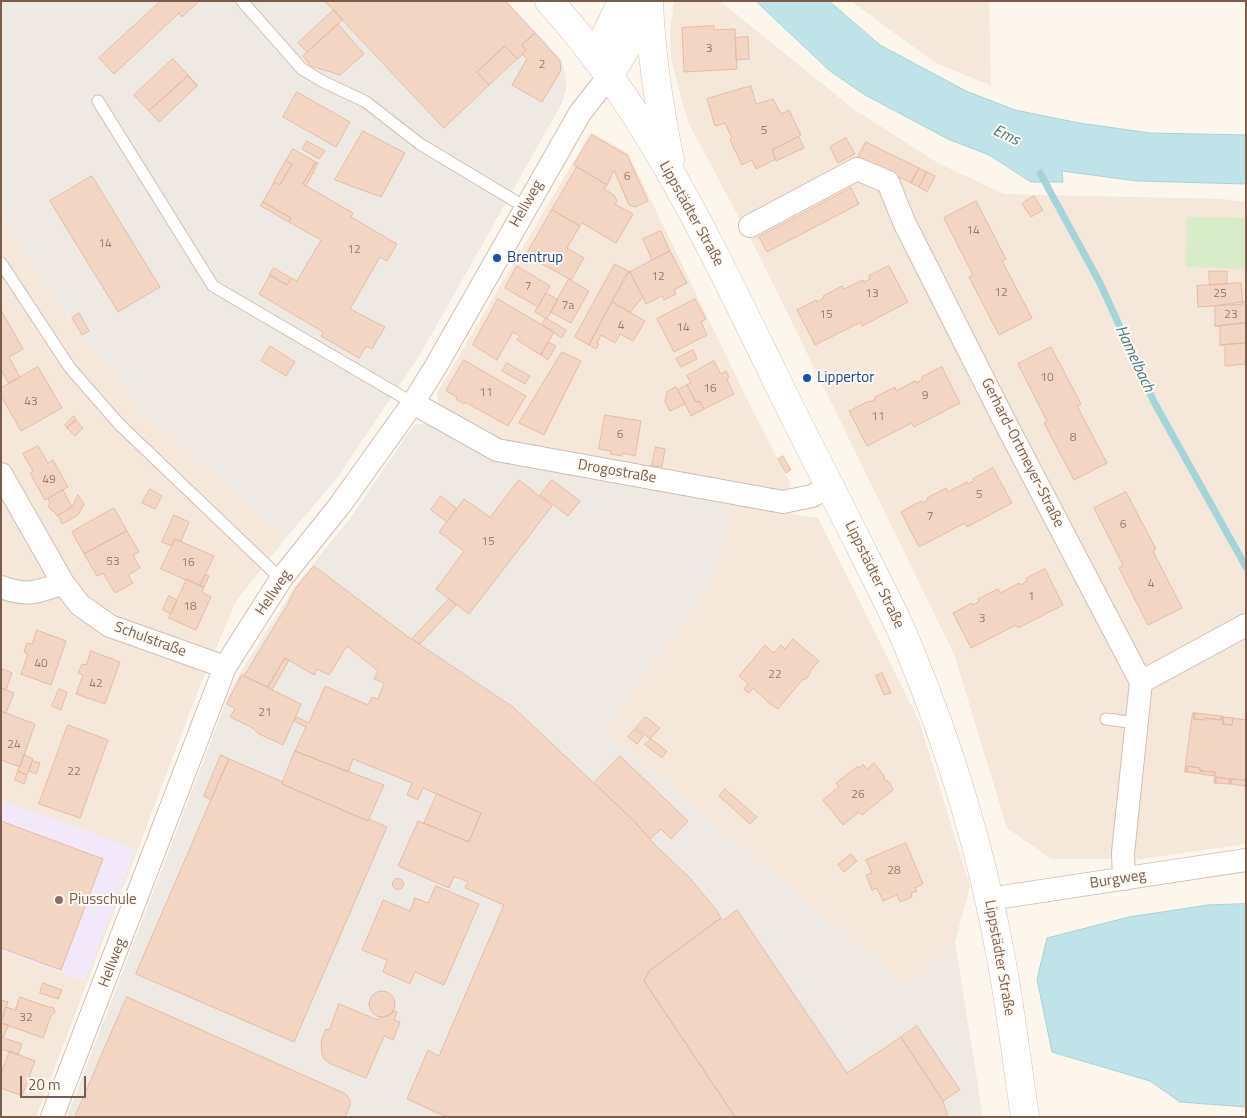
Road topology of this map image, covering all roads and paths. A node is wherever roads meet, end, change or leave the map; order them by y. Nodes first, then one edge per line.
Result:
1 (242, 1) edge
2 (549, 1) edge
3 (622, 1) edge
4 (648, 1) edge
5 (602, 67) junction
6 (98, 101) dead end
7 (674, 181) junction
8 (525, 207) junction
9 (750, 226) dead end
10 (1, 263) edge
11 (413, 403) junction
12 (1, 474) edge
13 (830, 486) junction
14 (281, 579) junction
15 (63, 583) junction
16 (1, 587) edge
17 (1246, 625) edge
18 (225, 667) junction
19 (1141, 682) junction
20 (1106, 719) dead end
21 (1136, 722) junction
22 (1246, 860) edge
23 (1124, 879) junction
24 (989, 899) junction
25 (52, 1117) edge
26 (1025, 1117) edge

1 - 8 lane
2 - 5 street, Lippstädter Straße
3 - 5 street
4 - 5 street
4 - 7 street
5 - 7 street, Lippstädter Straße
5 - 8 street, Hellweg
6 - 11 lane
7 - 13 street, Lippstädter Straße
8 - 11 street, Hellweg
9 - 19 street, Gerhard-Ortmeyer-Straße
10 - 14 lane
11 - 13 street, Drogostraße
11 - 14 street, Hellweg
12 - 15 street, Schulstraße
13 - 24 street, Lippstädter Straße
14 - 18 street, Hellweg
15 - 16 street
15 - 18 street, Schulstraße
17 - 19 street
18 - 25 street, Hellweg
19 - 21 street
20 - 21 lane
21 - 23 street
22 - 23 street, Burgweg
23 - 24 street, Burgweg
24 - 26 street, Lippstädter Straße

